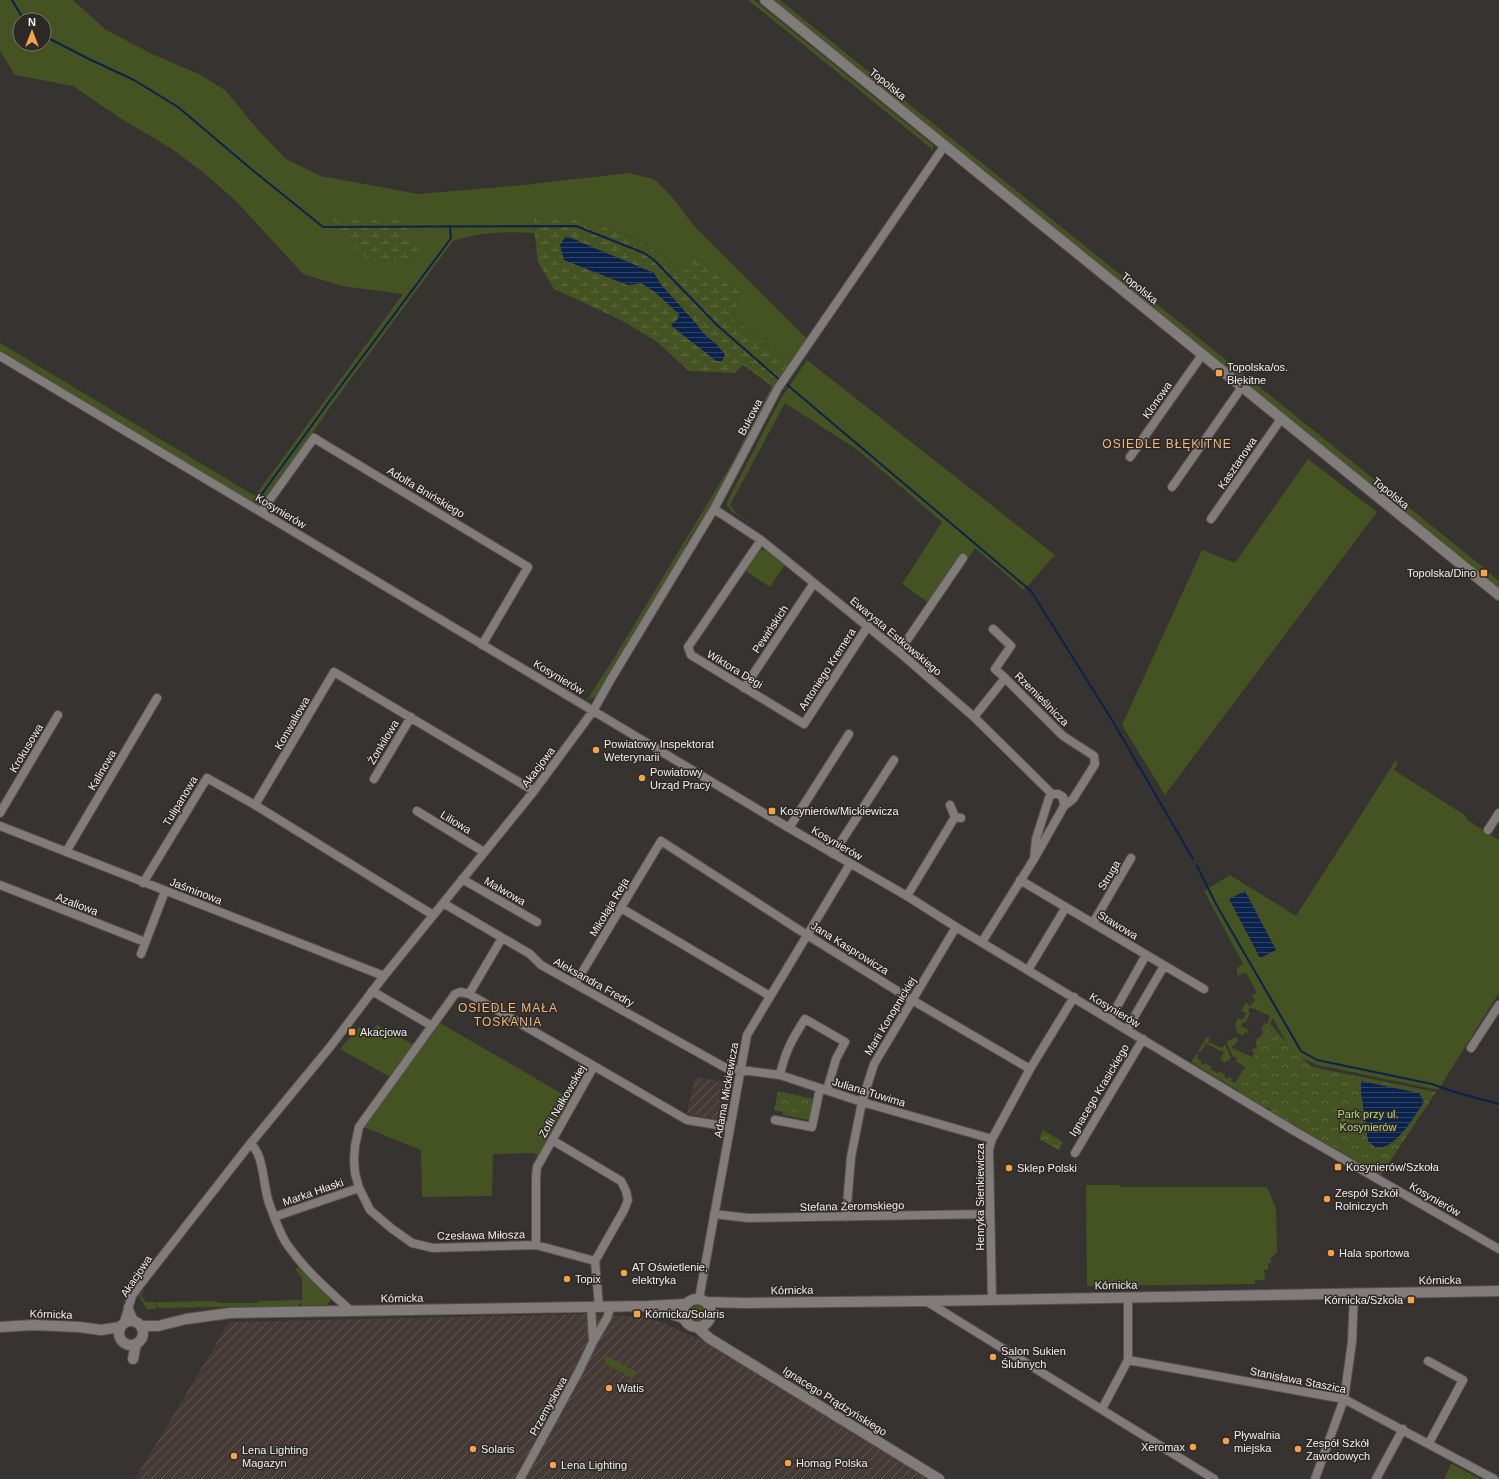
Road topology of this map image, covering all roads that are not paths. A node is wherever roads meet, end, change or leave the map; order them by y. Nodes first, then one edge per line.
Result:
1 (765, 0) edge
2 (945, 145) junction
3 (1202, 355) junction
4 (0, 356) edge
5 (1242, 387) junction
6 (1281, 419) junction
7 (1130, 457) dead end
8 (1172, 487) dead end
9 (714, 509) junction
10 (261, 512) junction
11 (1212, 520) dead end
12 (761, 540) junction
13 (963, 558) dead end
14 (814, 583) junction
15 (1499, 595) edge
16 (868, 626) junction
17 (993, 629) dead end
18 (482, 645) junction
19 (899, 652) junction
20 (1005, 678) junction
21 (744, 688) junction
22 (157, 698) dead end
23 (593, 711) junction
24 (58, 715) dead end
25 (411, 717) junction
26 (974, 717) junction
27 (804, 724) joint
28 (849, 734) dead end
29 (894, 760) dead end
30 (374, 778) dead end
31 (534, 791) junction
32 (1052, 794) junction
33 (255, 805) junction
34 (950, 805) dead end
35 (1064, 806) junction
36 (417, 811) dead end
37 (0, 813) edge
38 (1499, 813) edge
39 (0, 826) edge
40 (789, 828) junction
41 (1488, 830) dead end
42 (661, 841) joint
43 (66, 852) junction
44 (484, 852) junction
45 (833, 854) junction
46 (1131, 858) dead end
47 (1034, 859) junction
48 (850, 864) junction
49 (462, 879) junction
50 (1020, 880) junction
51 (143, 883) junction
52 (0, 885) edge
53 (165, 891) junction
54 (907, 896) junction
55 (443, 903) junction
56 (1066, 907) junction
57 (621, 908) junction
58 (433, 915) junction
59 (537, 922) dead end
60 (1093, 923) junction
61 (956, 927) junction
62 (807, 935) junction
63 (502, 938) junction
64 (145, 942) junction
65 (982, 942) junction
66 (141, 954) dead end
67 (1146, 955) junction
68 (1164, 966) junction
69 (1028, 970) junction
70 (384, 976) junction
71 (575, 984) junction
72 (1204, 989) dead end
73 (372, 992) junction
74 (469, 994) junction
75 (770, 996) junction
76 (1074, 998) junction
77 (912, 1000) junction
78 (1499, 1005) edge
79 (1110, 1019) junction
80 (432, 1026) junction
81 (1127, 1029) junction
82 (1143, 1039) junction
83 (1471, 1048) dead end
84 (594, 1066) junction
85 (740, 1069) junction
86 (1030, 1069) junction
87 (780, 1075) junction
88 (824, 1089) junction
89 (862, 1102) junction
90 (775, 1120) dead end
91 (730, 1127) junction
92 (992, 1139) junction
93 (552, 1140) junction
94 (250, 1144) junction
95 (1075, 1153) dead end
96 (359, 1188) junction
97 (714, 1214) junction
98 (990, 1214) junction
99 (274, 1217) junction
100 (846, 1217) junction
101 (536, 1245) junction
102 (1499, 1249) edge
103 (595, 1261) junction
104 (1499, 1291) edge
105 (1354, 1293) junction
106 (1128, 1297) junction
107 (949, 1300) junction
108 (992, 1300) junction
109 (703, 1301) junction
110 (926, 1301) junction
111 (733, 1303) junction
112 (686, 1304) junction
113 (595, 1306) junction
114 (611, 1306) junction
115 (648, 1306) junction
116 (350, 1310) junction
117 (711, 1313) junction
118 (950, 1315) junction
119 (683, 1318) junction
120 (702, 1325) junction
121 (0, 1327) edge
122 (132, 1327) junction
123 (102, 1330) junction
124 (593, 1342) junction
125 (128, 1343) junction
126 (1128, 1360) junction
127 (1428, 1361) dead end
128 (1344, 1399) junction
129 (1102, 1409) junction
130 (1403, 1430) junction
131 (1429, 1444) junction
132 (520, 1479) edge
133 (939, 1479) edge
134 (1214, 1479) edge
135 (1316, 1479) edge
136 (1376, 1479) edge
137 (1494, 1479) edge

1 - 2 street, Topolska
2 - 3 street, Topolska
2 - 9 street, Bukowa
3 - 5 street, Topolska
3 - 7 street, Klonowa
4 - 10 street, Kosynierów
5 - 6 street, Topolska
5 - 8 street
6 - 11 street, Kasztanowa
6 - 15 street, Topolska
9 - 12 street, Ewarysta Estkowskiego
9 - 23 street, Bukowa
10 - 18 street, Kosynierów
10 - 18 street, Adolfa Bnińskiego
12 - 14 street, Ewarysta Estkowskiego
12 - 21 street, Wiktora Degi
13 - 19 street
14 - 16 street, Ewarysta Estkowskiego
14 - 21 street, Pewińskich
16 - 19 street, Ewarysta Estkowskiego
16 - 27 street, Antoniego Kremera
17 - 20 street
18 - 23 street, Kosynierów
19 - 26 street, Ewarysta Estkowskiego
20 - 26 street, Rzemieślnicza
20 - 35 street, Rzemieślnicza
21 - 27 street, Wiktora Degi
22 - 43 street, Kalinowa
23 - 31 street, Akacjowa
23 - 40 street, Kosynierów
24 - 37 street, Krokusowa
25 - 30 street, Żonkilowa
25 - 31 street, Konwaliowa
25 - 33 street, Konwaliowa
26 - 32 street, Ewarysta Estkowskiego
28 - 40 street
29 - 45 street
31 - 44 street, Akacjowa
32 - 35 street, Ewarysta Estkowskiego
32 - 47 street
33 - 51 street, Tulipanowa
33 - 58 street
34 - 54 street
35 - 47 street
36 - 44 street, Liliowa
38 - 41 street
39 - 43 street, Jaśminowa
40 - 45 street, Kosynierów
42 - 57 street, Mikołaja Reja
42 - 62 street, Jana Kasprowicza
43 - 51 street, Jaśminowa
44 - 49 street, Akacjowa
45 - 48 street, Kosynierów
46 - 60 street, Struga
47 - 50 street
48 - 54 street, Kosynierów
48 - 62 street, Adama Mickiewicza
49 - 55 street, Akacjowa
49 - 59 street, Malwowa
50 - 56 street, Stawowa
50 - 65 street
51 - 53 street, Jaśminowa
52 - 64 street, Azaliowa
53 - 64 street
53 - 70 street, Jaśminowa
54 - 61 street, Kosynierów
55 - 58 street, Akacjowa
55 - 63 street, Aleksandra Fredry
56 - 60 street, Stawowa
56 - 69 street
57 - 71 street, Mikołaja Reja
57 - 75 street
58 - 70 street, Akacjowa
60 - 67 street, Stawowa
61 - 65 street, Kosynierów
61 - 77 street, Marii Konopnickiej
62 - 75 street, Adama Mickiewicza
62 - 77 street, Jana Kasprowicza
63 - 71 street, Aleksandra Fredry
63 - 74 street
64 - 66 street
65 - 69 street, Kosynierów
67 - 68 street, Stawowa
67 - 79 street
68 - 72 street, Stawowa
68 - 81 street
69 - 76 street, Kosynierów
70 - 73 street, Akacjowa
71 - 85 street, Aleksandra Fredry
73 - 80 street
73 - 94 street, Akacjowa
74 - 80 street, Czesława Miłosza
74 - 84 street
75 - 85 street, Adama Mickiewicza
76 - 79 street, Kosynierów
76 - 86 street, Henryka Sienkiewicza
77 - 86 street, Jana Kasprowicza
77 - 89 street, Marii Konopnickiej
78 - 83 street
79 - 81 street, Kosynierów
80 - 96 street, Czesława Miłosza
81 - 82 street, Kosynierów
82 - 95 street, Ignacego Krasickiego
82 - 102 street, Kosynierów
84 - 91 street, Zofii Nałkowskiej
84 - 93 street, Zofii Nałkowskiej
85 - 87 street, Juliana Tuwima
85 - 91 street, Adama Mickiewicza
86 - 92 street, Henryka Sienkiewicza
87 - 88 street, Juliana Tuwima
87 - 88 street
88 - 89 street, Juliana Tuwima
88 - 90 street
89 - 92 street, Juliana Tuwima
89 - 100 street, Marii Konopnickiej
91 - 97 street, Adama Mickiewicza
92 - 98 street, Henryka Sienkiewicza
93 - 101 street, Zofii Nałkowskiej
93 - 103 street
94 - 99 street
94 - 122 street, Akacjowa
96 - 99 street, Marka Hłaski
96 - 101 street, Czesława Miłosza
97 - 100 street, Stefana Żeromskiego
97 - 109 street, Adama Mickiewicza
98 - 100 street, Stefana Żeromskiego
98 - 108 street, Henryka Sienkiewicza
99 - 116 street
101 - 103 street, Czesława Miłosza
103 - 113 street, Przemysłowa
104 - 105 street, Kórnicka
105 - 106 street, Kórnicka
105 - 128 street
106 - 108 street, Kórnicka
106 - 126 street
107 - 108 street, Kórnicka
107 - 110 street, Kórnicka
107 - 118 street
109 - 111 street, Kórnicka
109 - 112 street
109 - 117 street
110 - 111 street, Kórnicka
110 - 118 street
111 - 117 street, Kórnicka
112 - 115 street, Kórnicka
112 - 119 street
113 - 114 street, Kórnicka
113 - 116 street, Kórnicka
113 - 124 street, Przemysłowa
114 - 115 street, Kórnicka
114 - 124 street, Przemysłowa
115 - 119 street, Kórnicka
116 - 122 street, Kórnicka
117 - 120 street
118 - 129 street
119 - 120 street
120 - 133 street, Ignacego Prądzyńskiego
121 - 123 street, Kórnicka
122 - 123 street
122 - 125 street
122 - 125 street
123 - 125 street
124 - 132 street, Przemysłowa
126 - 128 street, Stanisława Staszica
126 - 129 street
127 - 131 street
128 - 130 street, Stanisława Staszica
128 - 135 street
129 - 134 street
130 - 131 street, Stanisława Staszica
130 - 136 street
131 - 137 street, Stanisława Staszica

